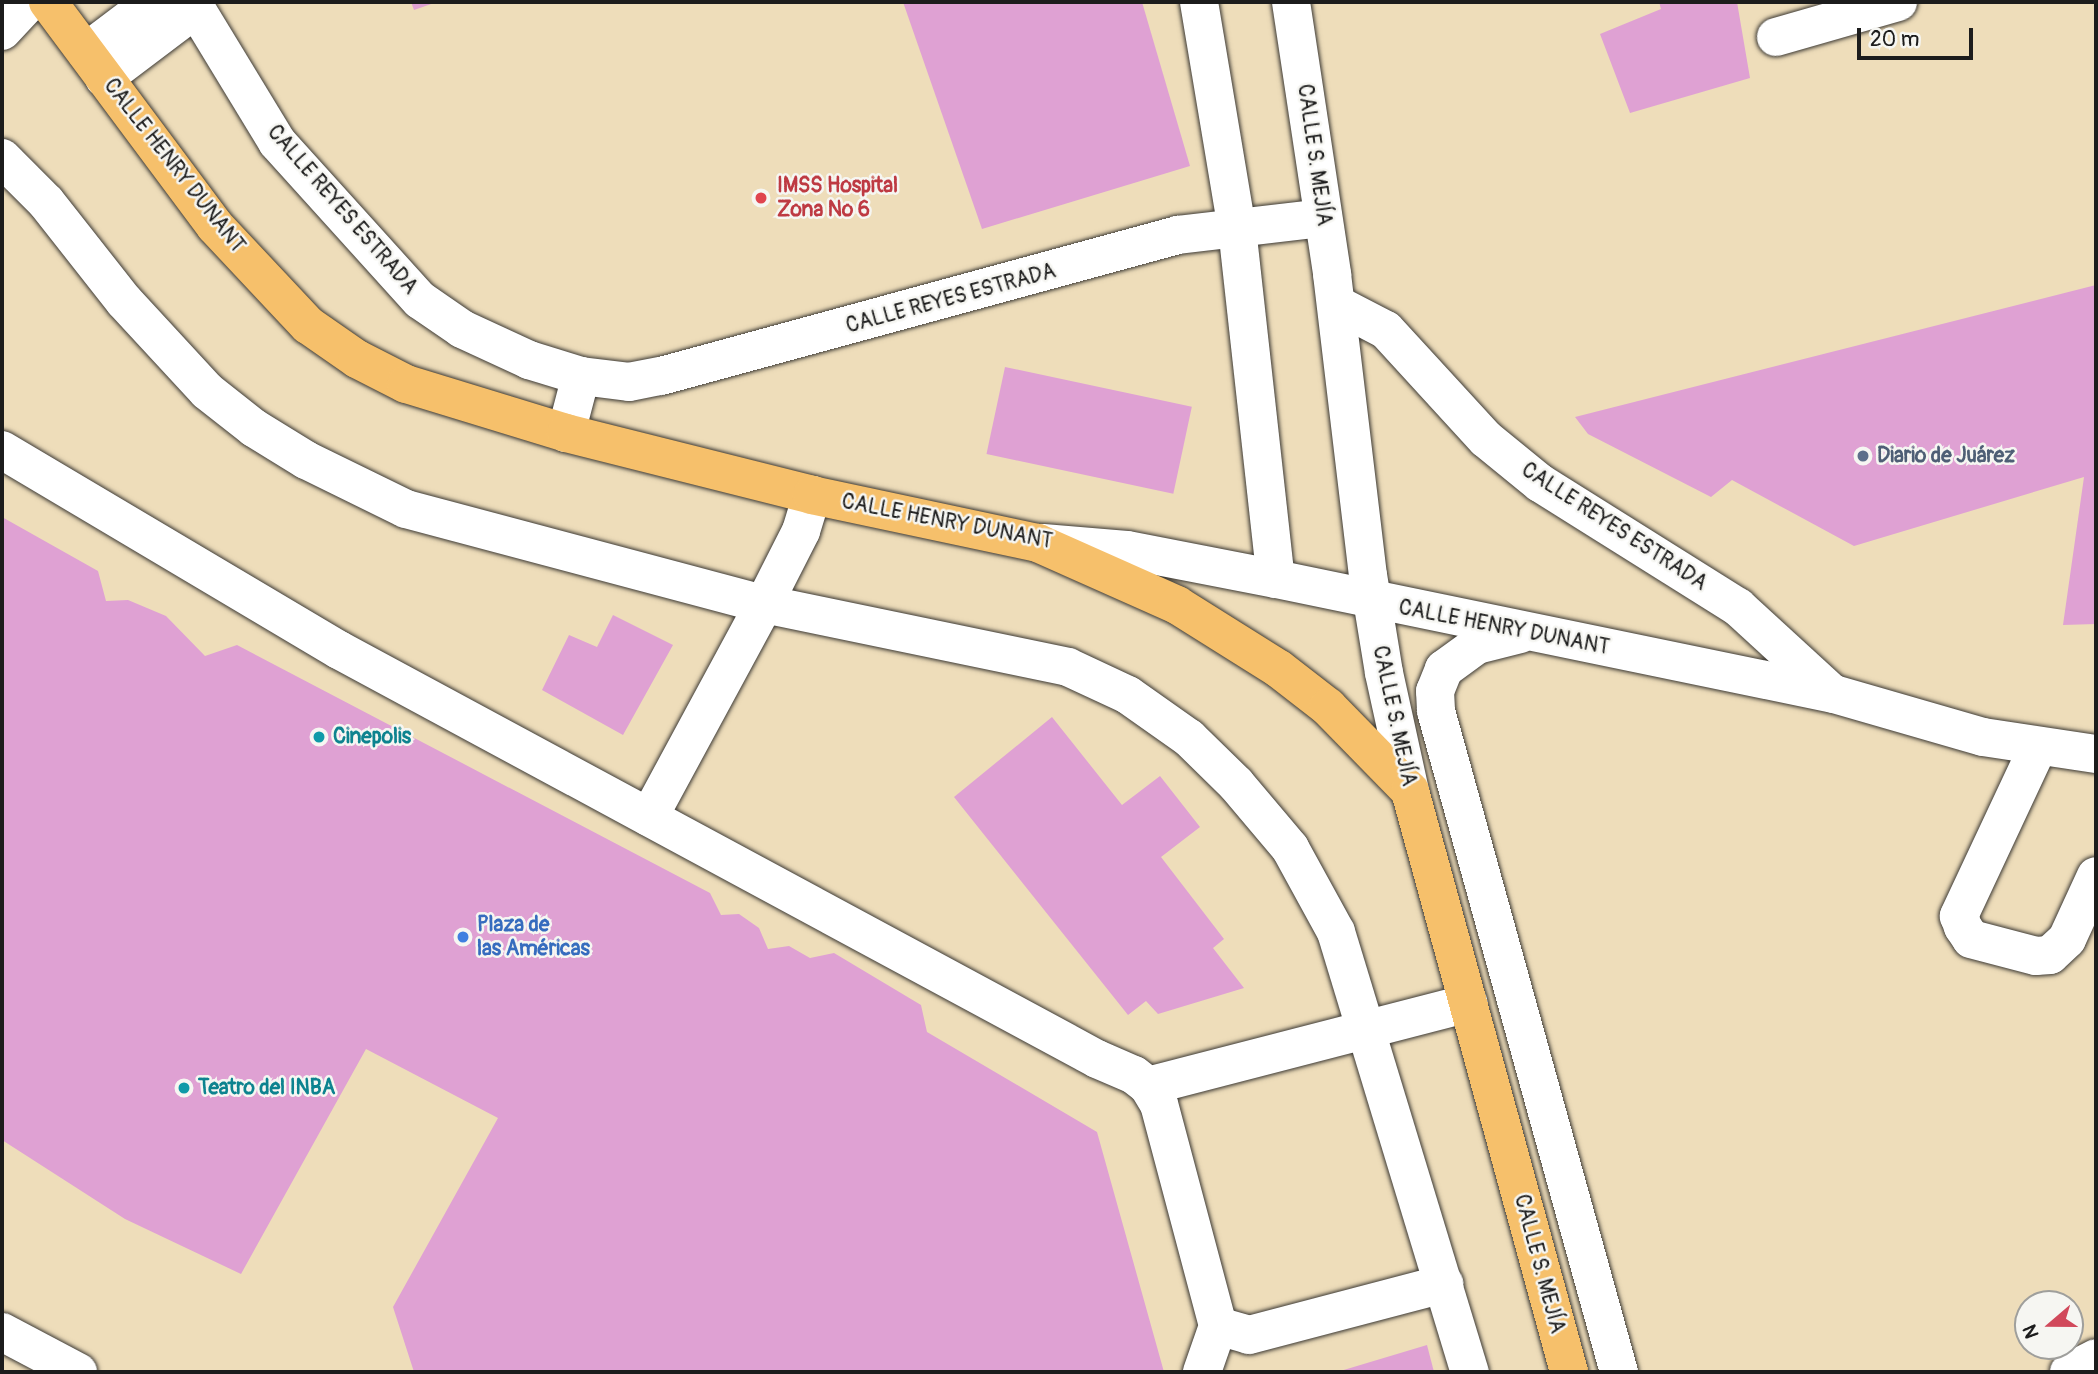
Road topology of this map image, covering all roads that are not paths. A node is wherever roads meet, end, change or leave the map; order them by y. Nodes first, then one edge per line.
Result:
1 (29, 2) edge
2 (48, 2) edge
3 (152, 2) edge
4 (1199, 2) edge
5 (1292, 2) edge
6 (1898, 2) edge
7 (194, 5) edge
8 (2, 31) edge
9 (1776, 37) dead end
10 (95, 65) junction
11 (2, 158) edge
12 (1323, 218) junction
13 (1237, 228) junction
14 (1336, 304) junction
15 (581, 376) junction
16 (566, 433) junction
17 (2, 450) edge
18 (813, 495) junction
19 (1038, 543) junction
20 (1276, 579) junction
21 (1372, 601) junction
22 (764, 604) junction
23 (1529, 632) junction
24 (1834, 694) junction
25 (2038, 747) junction
26 (2096, 754) edge
27 (1410, 791) junction
28 (649, 817) junction
29 (2096, 876) edge
30 (1468, 1003) junction
31 (1368, 1027) junction
32 (1148, 1086) junction
33 (1444, 1284) junction
34 (1218, 1326) junction
35 (2, 1332) edge
36 (2096, 1358) edge
37 (78, 1372) edge
38 (1202, 1372) edge
39 (1469, 1372) edge
40 (1569, 1372) edge
41 (1619, 1372) edge
42 (2068, 1372) edge

1 - 8 street
2 - 10 main road, CALLE HENRY DUNANT
3 - 10 street
4 - 13 street
5 - 12 street, CALLE S. MEJÍA
6 - 9 street
7 - 10 street
7 - 15 street, CALLE REYES ESTRADA
10 - 16 main road, CALLE HENRY DUNANT
11 - 22 street
12 - 13 street, CALLE REYES ESTRADA
12 - 14 street, CALLE S. MEJÍA
13 - 15 street, CALLE REYES ESTRADA
13 - 20 street
14 - 21 street, CALLE S. MEJÍA
14 - 24 street, CALLE REYES ESTRADA
15 - 16 street
16 - 18 main road, CALLE HENRY DUNANT
17 - 28 street
18 - 19 main road, CALLE HENRY DUNANT
18 - 22 street
19 - 20 street, CALLE HENRY DUNANT
19 - 27 main road
20 - 21 street, CALLE HENRY DUNANT
21 - 23 street, CALLE HENRY DUNANT
21 - 27 street, CALLE S. MEJÍA
22 - 28 street
22 - 31 street
23 - 24 street, CALLE HENRY DUNANT
23 - 41 street
24 - 25 street, CALLE HENRY DUNANT
25 - 26 street, CALLE HENRY DUNANT
25 - 29 street
27 - 30 main road, CALLE S. MEJÍA
28 - 32 street
30 - 31 street
30 - 40 main road, CALLE S. MEJÍA
31 - 32 street
31 - 33 street
32 - 34 street
33 - 34 street
33 - 39 street
34 - 38 street
35 - 37 street
36 - 42 street

